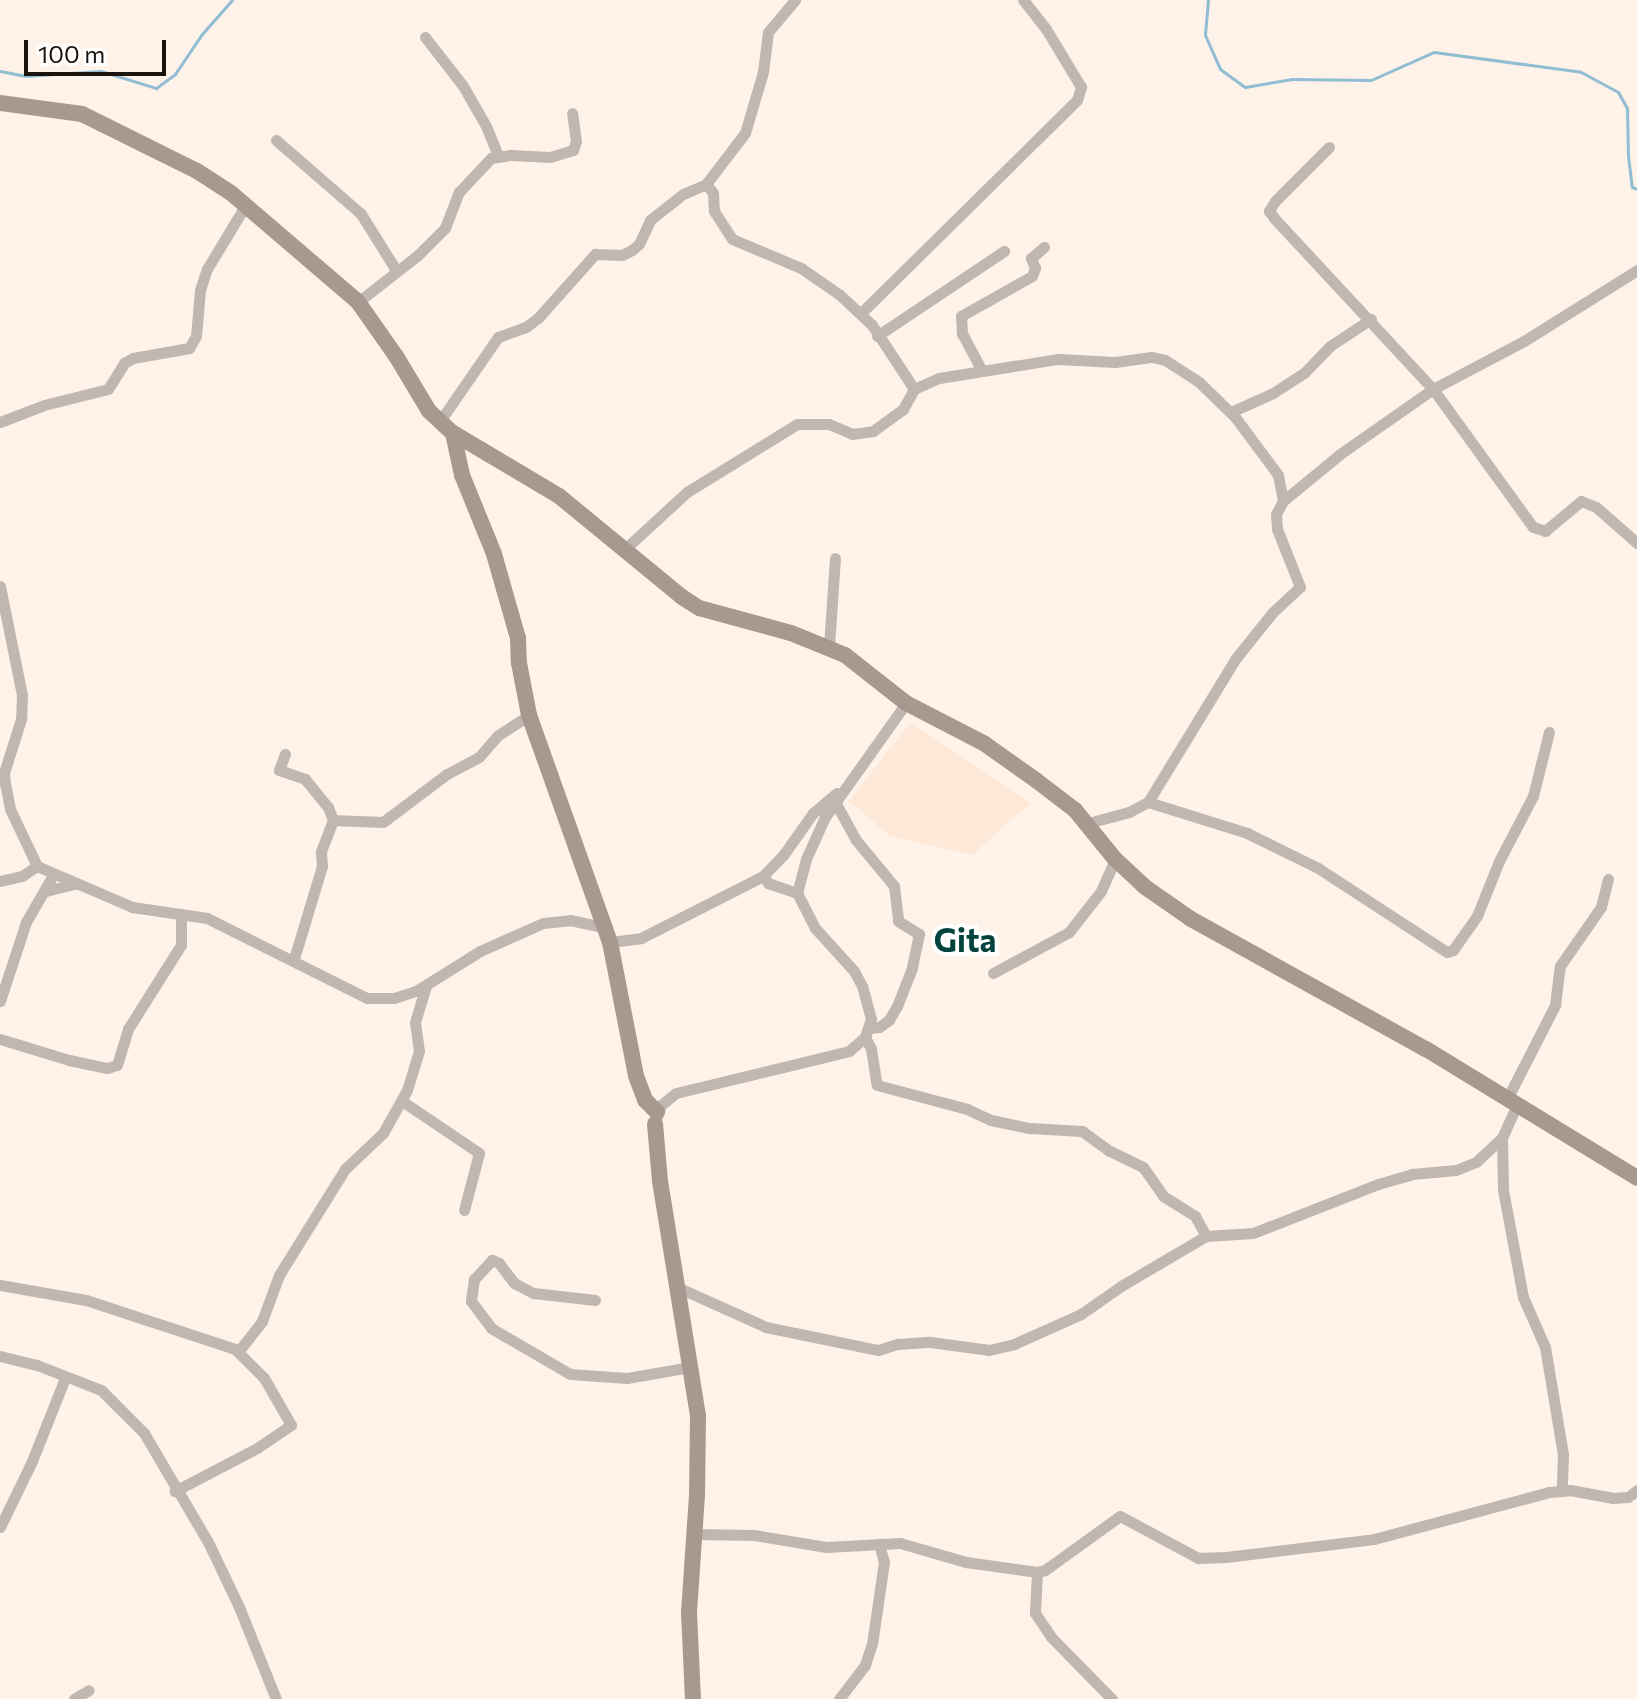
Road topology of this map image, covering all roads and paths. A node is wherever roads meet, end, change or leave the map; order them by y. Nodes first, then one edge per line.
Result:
1 (795, 0) edge
2 (1023, 0) edge
3 (425, 37) dead end
4 (0, 103) edge
5 (572, 113) dead end
6 (276, 140) dead end
7 (1329, 147) dead end
8 (498, 155) junction
9 (706, 184) junction
10 (245, 206) junction
11 (1044, 247) dead end
12 (1004, 251) dead end
13 (396, 270) junction
14 (1637, 270) edge
15 (358, 302) junction
16 (861, 313) junction
17 (1371, 319) junction
18 (877, 336) junction
19 (981, 369) junction
20 (914, 389) junction
21 (1433, 389) junction
22 (1231, 412) junction
23 (440, 421) junction
24 (0, 422) edge
25 (453, 433) junction
26 (1283, 501) junction
27 (1637, 543) edge
28 (626, 548) junction
29 (835, 558) dead end
30 (0, 586) edge
31 (829, 646) junction
32 (906, 703) junction
33 (529, 715) junction
34 (1549, 732) dead end
35 (285, 754) dead end
36 (2, 771) edge
37 (844, 788) junction
38 (835, 802) junction
39 (1148, 802) junction
40 (333, 820) junction
41 (1088, 823) junction
42 (1115, 859) junction
43 (37, 866) junction
44 (53, 875) junction
45 (763, 876) junction
46 (1608, 879) dead end
47 (0, 881) edge
48 (77, 883) junction
49 (46, 891) junction
50 (797, 893) junction
51 (181, 914) junction
52 (607, 935) junction
53 (294, 959) junction
54 (993, 973) dead end
55 (426, 987) junction
56 (0, 1001) edge
57 (867, 1032) junction
58 (0, 1039) edge
59 (402, 1101) junction
60 (1512, 1102) junction
61 (656, 1118) junction
62 (1502, 1138) junction
63 (1637, 1178) edge
64 (464, 1210) dead end
65 (1206, 1236) junction
66 (0, 1285) edge
67 (677, 1287) junction
68 (595, 1300) dead end
69 (238, 1352) junction
70 (0, 1356) edge
71 (691, 1367) junction
72 (65, 1378) junction
73 (1637, 1490) edge
74 (175, 1491) junction
75 (1562, 1491) junction
76 (0, 1527) edge
77 (695, 1534) junction
78 (879, 1544) junction
79 (1037, 1572) junction
80 (89, 1690) dead end
81 (74, 1699) edge
82 (276, 1699) edge
83 (693, 1699) edge
84 (839, 1699) edge
85 (1112, 1699) edge

1 - 9 street
2 - 16 street
3 - 8 street
4 - 10 street
5 - 8 street
6 - 13 street
7 - 17 street
8 - 13 street
9 - 16 street
9 - 23 street
10 - 15 street
10 - 24 street
11 - 19 street
12 - 18 street
13 - 15 street
14 - 21 street
15 - 23 street
16 - 18 street
17 - 21 street
17 - 22 street
18 - 20 street
19 - 20 street
19 - 22 street
20 - 28 street
21 - 26 street
21 - 27 street
22 - 26 street
23 - 25 street
25 - 28 street
25 - 33 street
26 - 39 street
28 - 31 street
29 - 31 street
30 - 36 street
31 - 32 street
32 - 37 street
32 - 41 street
33 - 40 street
33 - 52 street
34 - 39 street
35 - 40 street
36 - 43 street
37 - 38 street
37 - 45 street
38 - 50 street
38 - 57 street
39 - 41 street
40 - 53 street
41 - 42 street
42 - 54 street
42 - 60 street
43 - 44 street
43 - 47 street
44 - 48 street
44 - 49 street
45 - 50 street
45 - 52 street
46 - 60 street
48 - 49 street
48 - 51 street
49 - 56 street
50 - 57 street
51 - 53 street
51 - 58 street
52 - 55 street
52 - 61 street
53 - 55 street
55 - 59 street
57 - 61 street
57 - 65 street
59 - 64 street
59 - 69 street
60 - 62 street
60 - 63 street
61 - 67 street
62 - 65 street
62 - 75 street
65 - 67 street
66 - 69 street
67 - 71 street
68 - 71 street
69 - 74 street
70 - 72 street
71 - 77 street
72 - 74 street
72 - 76 street
73 - 75 street
74 - 82 street
75 - 79 street
77 - 78 street
77 - 83 street
78 - 79 street
78 - 84 street
79 - 85 street
80 - 81 street

